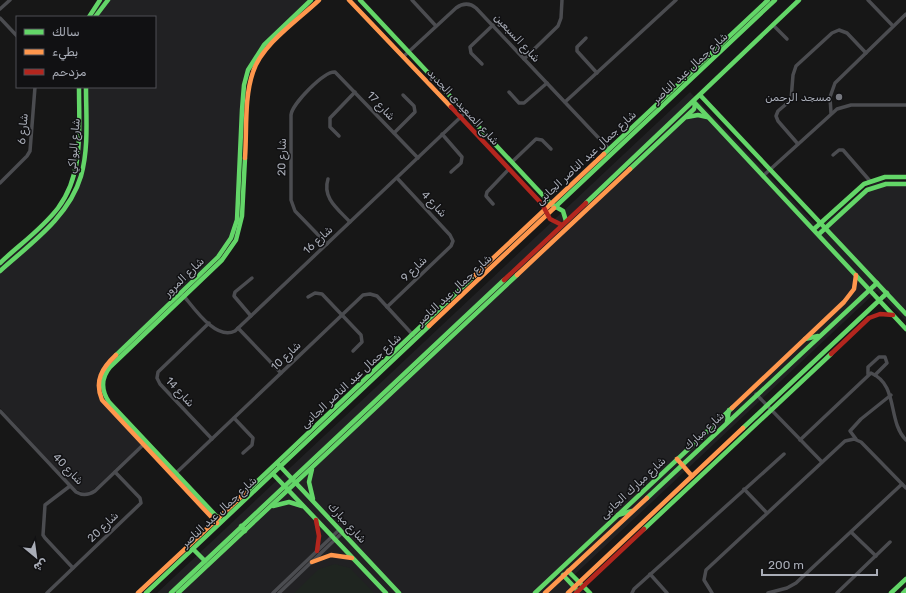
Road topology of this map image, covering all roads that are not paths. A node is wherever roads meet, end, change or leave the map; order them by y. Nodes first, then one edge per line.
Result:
1 (10, 0) edge
2 (100, 0) edge
3 (108, 0) edge
4 (311, 0) edge
5 (318, 0) edge
6 (349, 0) edge
7 (360, 0) edge
8 (412, 0) edge
9 (562, 0) edge
10 (676, 0) edge
11 (768, 0) edge
12 (775, 0) edge
13 (802, 0) edge
14 (868, 0) edge
15 (1, 8) edge
16 (906, 14) edge
17 (89, 16) edge
18 (96, 16) edge
19 (0, 18) edge
20 (773, 25) junction
21 (436, 26) junction
22 (493, 26) junction
23 (740, 26) junction
24 (893, 26) junction
25 (744, 30) junction
26 (16, 35) edge
27 (586, 38) dead end
28 (787, 40) dead end
29 (409, 52) junction
30 (866, 53) junction
31 (403, 57) junction
32 (524, 59) junction
33 (482, 64) dead end
34 (329, 72) joint
35 (596, 73) junction
36 (547, 83) junction
37 (35, 88) edge
38 (79, 88) edge
39 (86, 88) edge
40 (355, 92) junction
41 (509, 92) dead end
42 (403, 95) dead end
43 (700, 95) junction
44 (565, 102) junction
45 (693, 102) junction
46 (906, 105) edge
47 (244, 110) junction
48 (466, 112) junction
49 (831, 113) junction
50 (708, 117) junction
51 (460, 118) junction
52 (683, 118) junction
53 (633, 130) junction
54 (394, 133) junction
55 (442, 134) junction
56 (339, 136) dead end
57 (798, 144) junction
58 (551, 149) dead end
59 (609, 150) junction
60 (646, 150) junction
61 (833, 155) dead end
62 (418, 158) junction
63 (512, 162) junction
64 (509, 169) junction
65 (591, 170) junction
66 (770, 170) junction
67 (451, 172) dead end
68 (763, 176) junction
69 (906, 177) edge
70 (397, 178) junction
71 (328, 179) dead end
72 (906, 180) edge
73 (870, 181) junction
74 (0, 183) edge
75 (906, 184) edge
76 (493, 204) dead end
77 (551, 204) junction
78 (556, 207) junction
79 (545, 210) junction
80 (547, 215) junction
81 (350, 222) junction
82 (564, 223) junction
83 (820, 223) junction
84 (825, 228) junction
85 (814, 229) junction
86 (818, 234) junction
87 (327, 244) junction
88 (452, 245) joint
89 (0, 263) edge
90 (516, 268) junction
91 (0, 271) edge
92 (520, 272) junction
93 (856, 275) junction
94 (252, 278) dead end
95 (877, 283) junction
96 (870, 290) junction
97 (887, 293) junction
98 (182, 295) junction
99 (308, 297) dead end
100 (879, 300) junction
101 (387, 307) junction
102 (906, 314) edge
103 (342, 315) junction
104 (892, 315) junction
105 (251, 316) junction
106 (209, 323) junction
107 (238, 328) junction
108 (906, 328) edge
109 (450, 334) junction
110 (413, 335) junction
111 (819, 335) junction
112 (805, 339) junction
113 (353, 351) dead end
114 (281, 373) junction
115 (868, 374) junction
116 (875, 375) junction
117 (756, 394) junction
118 (891, 395) junction
119 (380, 400) junction
120 (767, 405) junction
121 (729, 410) junction
122 (771, 410) junction
123 (0, 411) edge
124 (234, 418) junction
125 (727, 422) junction
126 (212, 439) junction
127 (856, 439) junction
128 (800, 440) junction
129 (906, 440) edge
130 (145, 443) junction
131 (243, 453) dead end
132 (784, 454) dead end
133 (676, 459) junction
134 (277, 462) junction
135 (822, 462) junction
136 (682, 465) junction
137 (281, 467) junction
138 (312, 468) junction
139 (115, 472) junction
140 (274, 474) junction
141 (175, 475) junction
142 (692, 476) junction
143 (292, 478) junction
144 (296, 483) junction
145 (902, 484) junction
146 (284, 485) junction
147 (70, 486) junction
148 (906, 488) edge
149 (289, 490) junction
150 (744, 490) junction
151 (313, 500) junction
152 (305, 507) junction
153 (268, 509) junction
154 (633, 511) junction
155 (767, 513) junction
156 (618, 514) junction
157 (314, 517) junction
158 (218, 521) junction
159 (241, 526) junction
160 (341, 530) junction
161 (245, 531) junction
162 (851, 532) junction
163 (334, 538) junction
164 (890, 542) dead end
165 (193, 549) junction
166 (317, 552) junction
167 (876, 556) junction
168 (355, 560) junction
169 (205, 561) junction
170 (310, 561) junction
171 (73, 568) junction
172 (568, 571) junction
173 (650, 574) junction
174 (563, 576) junction
175 (906, 579) edge
176 (581, 584) junction
177 (906, 590) edge
178 (577, 591) edge
179 (47, 593) edge
180 (138, 593) edge
181 (146, 593) edge
182 (170, 593) edge
183 (178, 593) edge
184 (273, 593) edge
185 (279, 593) edge
186 (386, 593) edge
187 (400, 593) edge
188 (535, 593) edge
189 (545, 593) edge
190 (568, 593) edge
191 (590, 593) edge
192 (632, 593) edge
193 (668, 593) edge
194 (712, 593) edge
195 (768, 593) edge
196 (837, 593) edge
197 (891, 593) edge
198 (903, 593) edge

1 - 15 street
2 - 17 main road
3 - 18 main road
4 - 47 main road, شارع المرور
5 - 47 main road, شارع المرور
6 - 31 main road, شارع الصعيدى الجديد
7 - 29 main road, شارع الصعيدى الجديد
8 - 21 street
9 - 32 street
10 - 35 street
11 - 23 main road, شارع جمال عبد الناصر الجانبى
12 - 25 main road, شارع جمال عبد الناصر
13 - 20 main road
14 - 24 street
16 - 24 street
19 - 26 street
20 - 28 street
20 - 43 main road
21 - 22 street, شارع السبعين
21 - 29 street, شارع السبعين
22 - 32 street, شارع السبعين
22 - 33 street
23 - 25 main road
23 - 53 main road, شارع جمال عبد الناصر الجانبى
24 - 30 street
25 - 53 main road, شارع جمال عبد الناصر
27 - 35 street
29 - 31 street, شارع السبعين
29 - 48 main road, شارع الصعيدى الجديد
30 - 49 street
30 - 57 street
31 - 51 main road, شارع الصعيدى الجديد
32 - 36 street, شارع السبعين
34 - 40 street, شارع 17
34 - 87 street, شارع 20
35 - 44 street
36 - 41 street
36 - 44 street, شارع السبعين
37 - 74 street, شارع 6
38 - 89 main road, شارع البواكي
39 - 91 main road, شارع البواكي
40 - 54 street, شارع 17
40 - 56 street
42 - 54 street
43 - 45 main road
43 - 66 main road
44 - 59 street, شارع السبعين
45 - 50 main road
45 - 52 main road
45 - 60 main road
46 - 49 street
47 - 98 main road, شارع المرور
48 - 51 street, شارع 16
48 - 63 main road, شارع الصعيدى الجديد
49 - 57 street
50 - 52 main road
50 - 68 main road
51 - 55 street, شارع 16
51 - 64 main road, شارع الصعيدى الجديد
52 - 60 main road
53 - 59 main road, شارع جمال عبد الناصر الجانبى
53 - 65 main road, شارع جمال عبد الناصر
54 - 62 street, شارع 17
55 - 62 street, شارع 16
55 - 67 street
57 - 66 street
58 - 63 street
59 - 65 main road, شارع جمال عبد الناصر الجانبى
60 - 82 main road
60 - 92 main road
61 - 73 street
62 - 70 street, شارع 16
63 - 77 main road, شارع الصعيدى الجديد
64 - 76 street
64 - 79 main road, شارع الصعيدى الجديد
65 - 77 main road, شارع جمال عبد الناصر الجانبى
65 - 78 main road, شارع جمال عبد الناصر
66 - 68 street
66 - 83 main road
68 - 85 main road
69 - 73 main road
70 - 81 street, شارع 16
70 - 88 street, شارع 4
71 - 81 street
72 - 75 street
73 - 83 main road
75 - 84 main road
77 - 78 main road, شارع الصعيدى الجديد
77 - 79 main road, شارع جمال عبد الناصر الجانبى
78 - 80 main road, شارع جمال عبد الناصر
78 - 82 main road, شارع الصعيدى الجديد
79 - 80 main road, شارع الصعيدى الجديد
79 - 110 main road, شارع جمال عبد الناصر الجانبى
80 - 82 main road
80 - 137 main road, شارع جمال عبد الناصر
81 - 87 street, شارع 16
82 - 90 main road
83 - 84 main road
83 - 85 main road
84 - 86 main road
84 - 95 main road
85 - 86 main road
86 - 93 main road
87 - 105 street, شارع 16
88 - 101 street, شارع 9
90 - 92 main road
90 - 109 main road
92 - 109 main road
93 - 96 main road
93 - 112 main road, شارع مبارك الجانبى
94 - 105 street
95 - 96 main road, شارع مبارك
95 - 97 main road
96 - 100 main road
96 - 111 main road, شارع مبارك
97 - 100 main road
97 - 102 main road
98 - 106 street, شارع 16
98 - 130 main road, شارع المرور
99 - 103 street
100 - 104 main road
100 - 120 main road
101 - 103 street, شارع 10
101 - 110 street, شارع 10
103 - 113 street
103 - 114 street, شارع 10
104 - 108 main road
104 - 122 main road
105 - 107 street, شارع 16
106 - 107 street, شارع 16
106 - 126 street, شارع 14
107 - 114 street
109 - 119 main road
110 - 134 main road, شارع جمال عبد الناصر الجانبى
111 - 112 main road
111 - 117 main road, شارع مبارك
112 - 121 main road, شارع مبارك الجانبى
114 - 124 street, شارع 10
115 - 116 street
115 - 116 street
115 - 128 street
116 - 118 street
117 - 120 street
117 - 125 main road, شارع مبارك
118 - 127 street
118 - 129 street
119 - 138 main road
119 - 143 main road
120 - 122 street
120 - 142 main road
121 - 125 main road
121 - 133 main road, شارع مبارك الجانبى
122 - 128 street
122 - 176 main road
123 - 147 street, شارع 40
124 - 126 street, شارع 10
124 - 131 street
125 - 136 main road, شارع مبارك
126 - 141 street, شارع 10
127 - 135 street
127 - 145 street
128 - 135 street
130 - 139 street, شارع 40
130 - 141 main road, شارع المرور
132 - 150 street
133 - 136 main road
133 - 156 main road, شارع مبارك الجانبى
134 - 137 main road, شارع مبارك
134 - 158 main road, شارع جمال عبد الناصر الجانبى
135 - 155 street
136 - 142 main road
136 - 154 main road, شارع مبارك
137 - 140 main road, شارع جمال عبد الناصر
137 - 143 main road, شارع مبارك
138 - 144 main road
138 - 151 main road
139 - 147 street, شارع 40
139 - 171 street, شارع 20
140 - 146 main road, شارع مبارك
140 - 158 main road, شارع جمال عبد الناصر
141 - 158 main road, شارع المرور
142 - 176 main road
143 - 144 main road, شارع مبارك
143 - 146 main road
144 - 149 main road
144 - 151 main road, شارع مبارك
145 - 148 street
145 - 162 street
146 - 149 main road, شارع مبارك
146 - 159 main road
147 - 171 street
149 - 152 main road, شارع مبارك
149 - 153 main road
150 - 155 street
150 - 173 street
151 - 160 main road, شارع مبارك
152 - 153 main road
152 - 157 main road, شارع مبارك
153 - 161 main road
154 - 156 main road
154 - 172 main road, شارع مبارك
155 - 194 street
156 - 188 main road, شارع مبارك الجانبى
157 - 163 main road, شارع مبارك
157 - 166 main road
158 - 165 main road, شارع جمال عبد الناصر
158 - 180 main road, شارع جمال عبد الناصر الجانبى
159 - 161 main road
159 - 169 main road
160 - 163 street
160 - 187 main road, شارع مبارك
161 - 183 main road
162 - 167 street
162 - 195 street
163 - 166 street
163 - 168 main road, شارع مبارك
163 - 170 street
164 - 167 street
165 - 169 main road
165 - 181 main road, شارع جمال عبد الناصر
166 - 170 street
167 - 196 street
168 - 170 main road
168 - 186 main road, شارع مبارك
169 - 182 main road
170 - 184 street
170 - 185 street
171 - 179 street, شارع 20
172 - 174 main road, شارع مبارك
172 - 176 main road
173 - 192 street
173 - 193 street
174 - 178 main road
174 - 189 main road, شارع مبارك
175 - 197 main road
176 - 178 main road
176 - 191 main road
177 - 198 main road
178 - 190 main road

